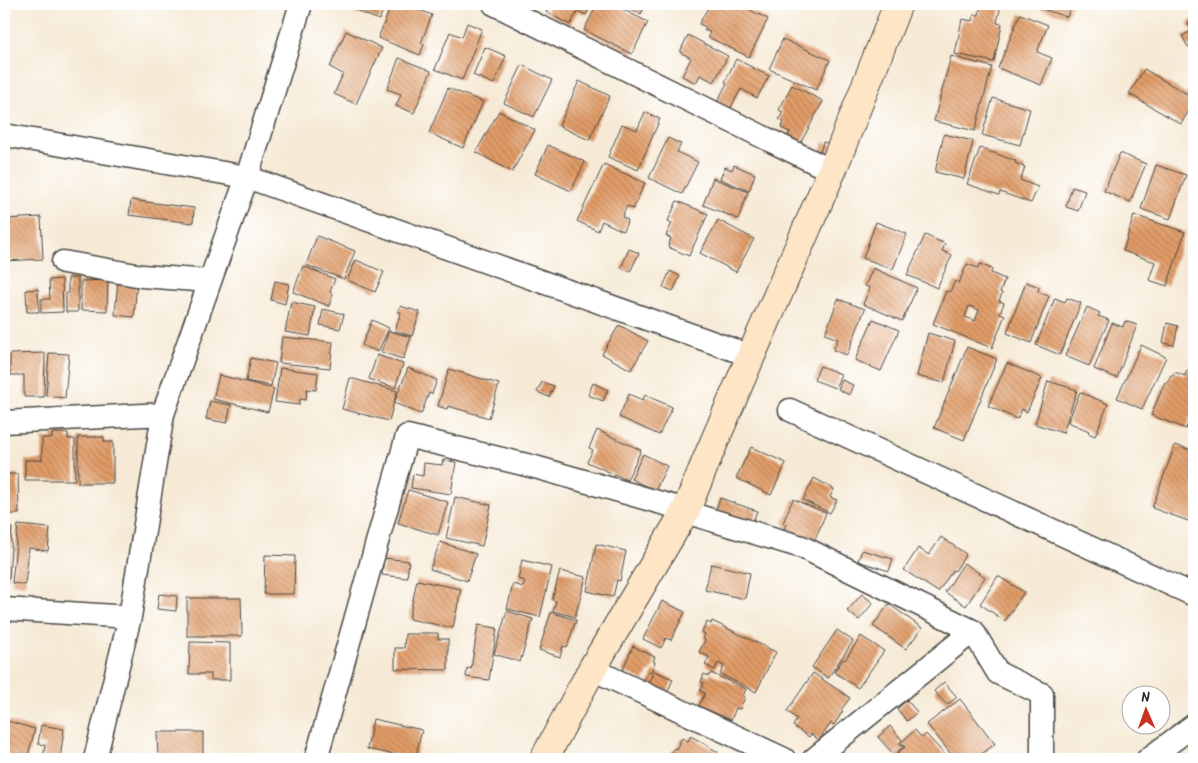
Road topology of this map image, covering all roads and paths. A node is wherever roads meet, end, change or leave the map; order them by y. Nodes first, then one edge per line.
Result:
1 (300, 4) edge
2 (494, 4) edge
3 (898, 4) edge
4 (4, 135) edge
5 (832, 171) junction
6 (246, 177) junction
7 (63, 262) dead end
8 (210, 281) junction
9 (751, 356) junction
10 (790, 410) dead end
11 (163, 414) junction
12 (4, 422) edge
13 (686, 511) junction
14 (1194, 595) edge
15 (4, 609) edge
16 (130, 617) junction
17 (973, 631) junction
18 (592, 670) junction
19 (1194, 725) edge
20 (95, 759) edge
21 (316, 759) edge
22 (544, 759) edge
23 (784, 759) edge
24 (814, 759) edge
25 (1042, 759) edge
26 (1148, 759) edge

1 - 6 street
2 - 5 street
3 - 5 street
4 - 6 street
5 - 9 street
6 - 8 street
6 - 9 street
7 - 8 street
8 - 11 street
9 - 13 street
10 - 14 street
11 - 12 street
11 - 16 street
13 - 17 street
13 - 18 street
13 - 21 street
15 - 16 street
16 - 20 street
17 - 24 street
17 - 25 street
18 - 22 street
18 - 23 street
19 - 26 street

